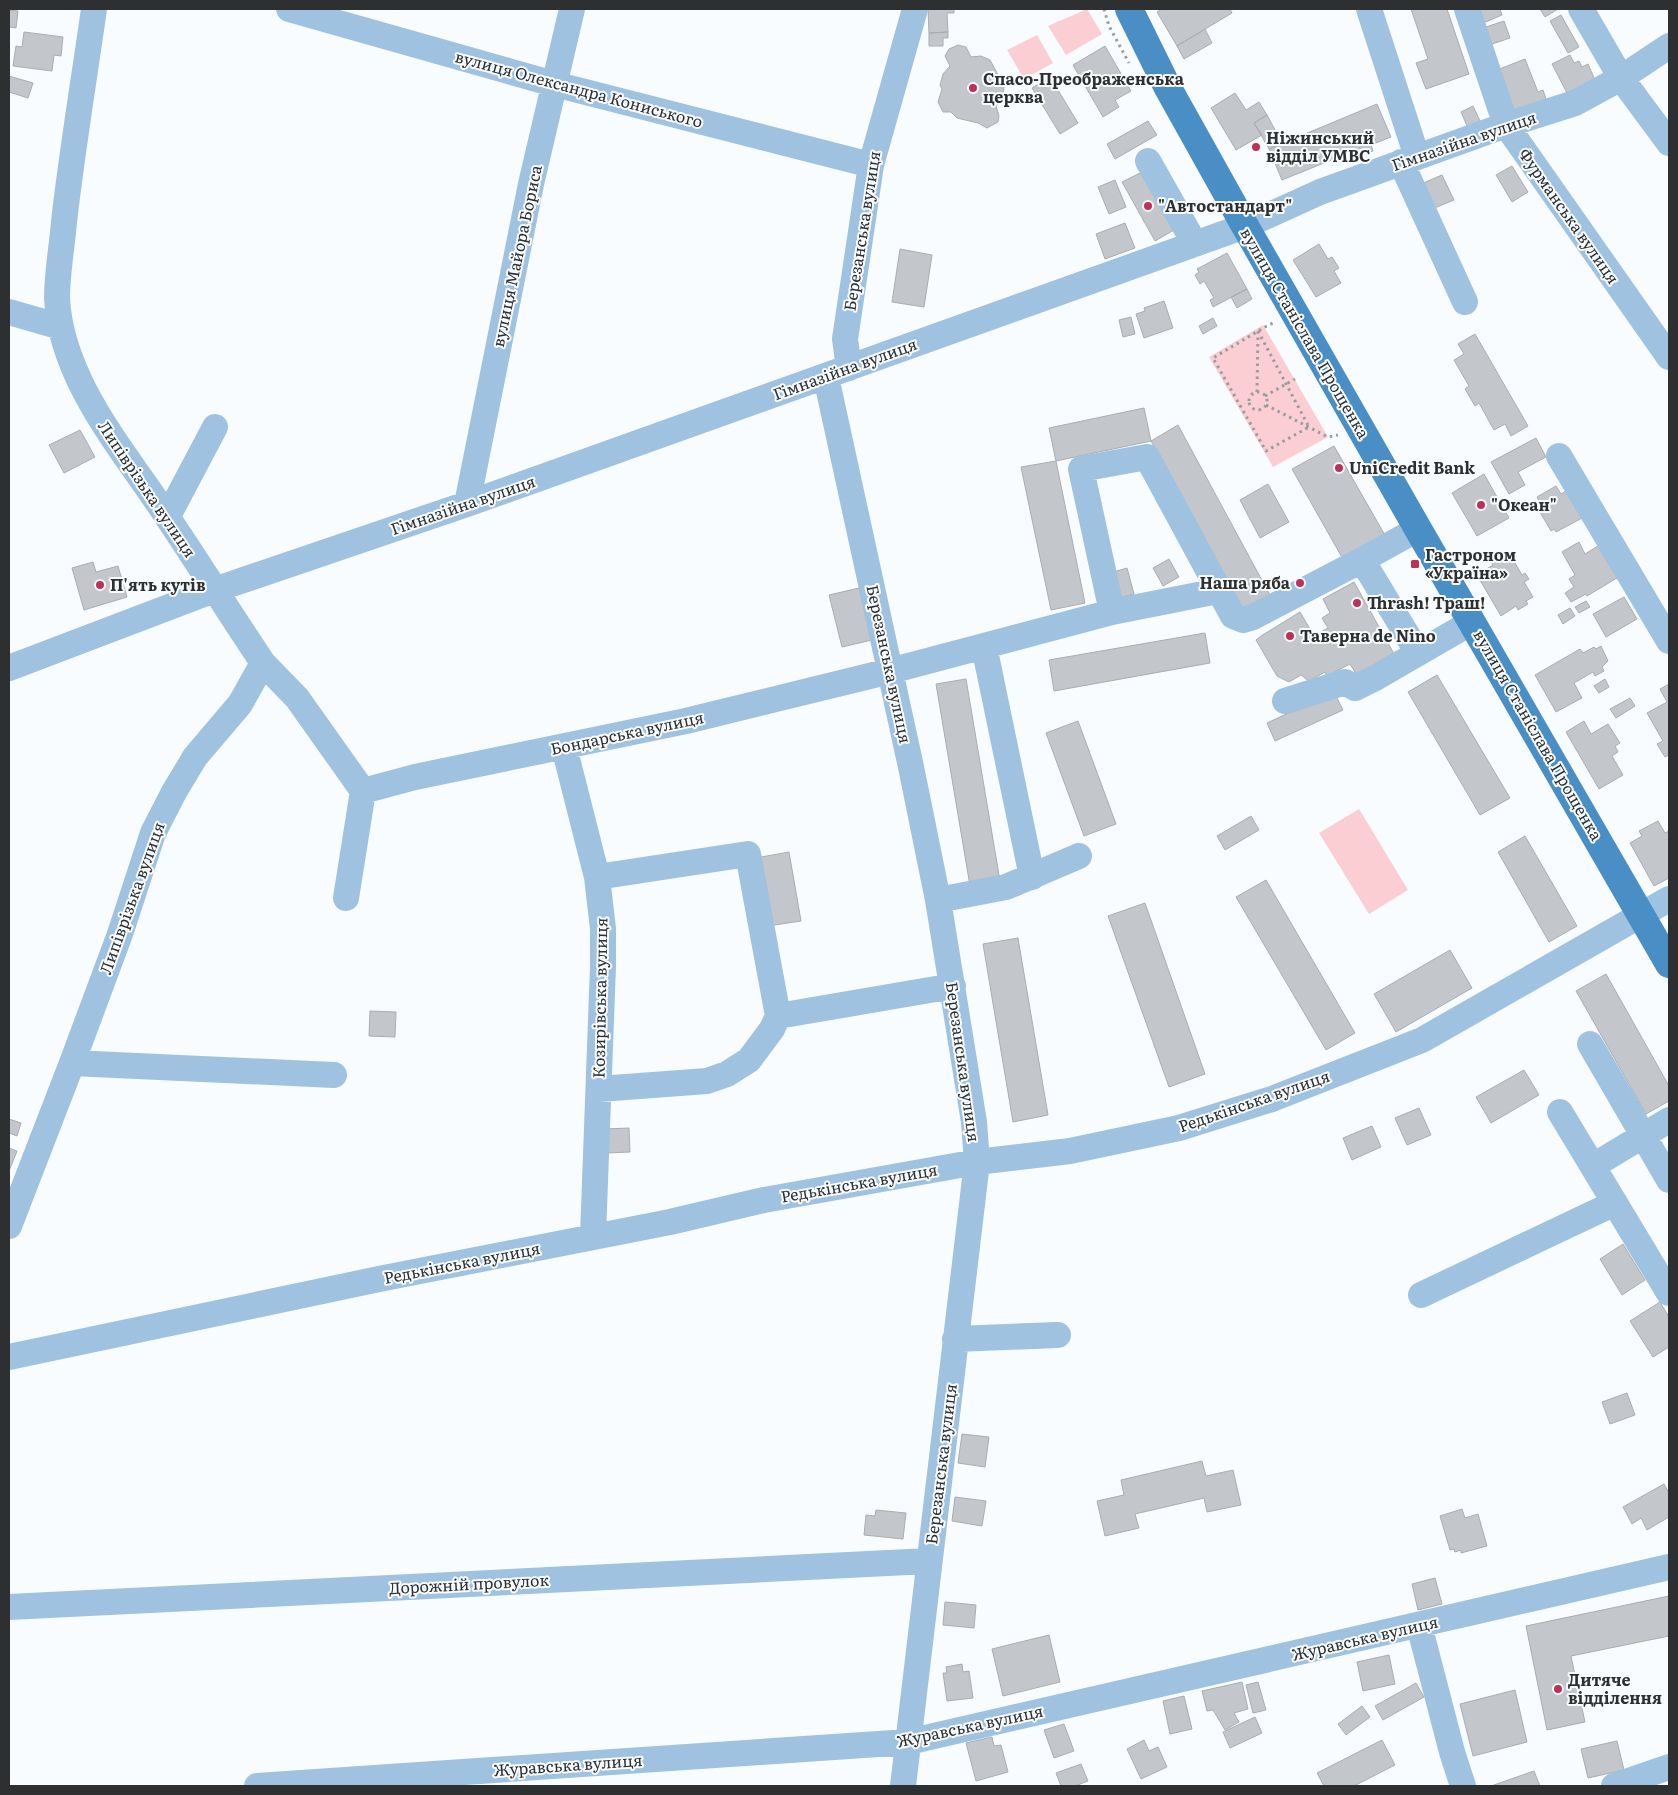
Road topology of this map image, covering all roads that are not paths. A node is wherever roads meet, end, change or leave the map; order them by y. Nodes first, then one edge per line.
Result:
1 (94, 9) edge
2 (291, 9) edge
3 (572, 9) edge
4 (915, 9) edge
5 (1129, 9) edge
6 (1369, 9) edge
7 (1467, 9) edge
8 (1581, 9) edge
9 (1669, 46) edge
10 (1621, 78) junction
11 (554, 84) junction
12 (1506, 125) junction
13 (1669, 143) edge
14 (1409, 160) junction
15 (1148, 161) dead end
16 (871, 165) junction
17 (1245, 226) junction
18 (1195, 244) junction
19 (1465, 302) dead end
20 (9, 312) edge
21 (61, 327) junction
22 (1669, 357) edge
23 (838, 372) junction
24 (215, 427) dead end
25 (1559, 456) dead end
26 (467, 504) junction
27 (168, 516) junction
28 (1418, 529) junction
29 (1362, 560) junction
30 (214, 590) junction
31 (1218, 591) junction
32 (1112, 612) junction
33 (1472, 622) junction
34 (1669, 641) edge
35 (984, 646) junction
36 (1418, 653) junction
37 (263, 663) junction
38 (9, 668) edge
39 (890, 671) junction
40 (1285, 701) dead end
41 (564, 747) junction
42 (363, 790) junction
43 (1080, 856) dead end
44 (597, 877) junction
45 (1032, 877) junction
46 (346, 898) dead end
47 (1669, 899) edge
48 (938, 900) junction
49 (1642, 915) junction
50 (1669, 964) edge
51 (952, 986) junction
52 (778, 1016) junction
53 (1590, 1044) dead end
54 (72, 1063) junction
55 (334, 1075) dead end
56 (599, 1089) junction
57 (1560, 1112) dead end
58 (1669, 1120) edge
59 (1643, 1136) junction
60 (976, 1162) junction
61 (1593, 1166) junction
62 (1669, 1180) edge
63 (1615, 1203) junction
64 (9, 1226) edge
65 (593, 1236) junction
66 (1669, 1293) edge
67 (1421, 1295) dead end
68 (1058, 1335) dead end
69 (955, 1340) junction
70 (9, 1357) edge
71 (929, 1561) junction
72 (1669, 1567) edge
73 (9, 1607) edge
74 (1419, 1625) junction
75 (908, 1742) junction
76 (1669, 1767) edge
77 (257, 1786) edge
78 (903, 1786) edge
79 (1463, 1786) edge
80 (1614, 1786) edge

1 - 21 street, Липіврізька вулиця
2 - 11 street, вулиця Олександра Кониського
3 - 11 street, вулиця Майора Бориса
4 - 16 street, Березанська вулиця
5 - 17 main road, вулиця Станіслава Прощенка
6 - 14 street
7 - 12 street, Фурманська вулиця
8 - 10 street
9 - 10 street, Гімназійна вулиця
10 - 12 street, Гімназійна вулиця
10 - 13 street
11 - 16 street, вулиця Олександра Кониського
11 - 26 street, вулиця Майора Бориса
12 - 14 street, Гімназійна вулиця
12 - 22 street, Фурманська вулиця
14 - 17 street, Гімназійна вулиця
14 - 19 street
15 - 18 street
16 - 23 street, Березанська вулиця
17 - 18 street, Гімназійна вулиця
17 - 28 main road, вулиця Станіслава Прощенка
18 - 23 street, Гімназійна вулиця
20 - 21 street
21 - 27 street, Липіврізька вулиця
23 - 26 street, Гімназійна вулиця
23 - 39 street, Березанська вулиця
24 - 27 street
25 - 34 street
26 - 30 street, Гімназійна вулиця
27 - 30 street, Липіврізька вулиця
28 - 29 street
28 - 33 main road, вулиця Станіслава Прощенка
29 - 31 street
29 - 36 street
30 - 37 street, Липіврізька вулиця
30 - 38 street, Гімназійна вулиця
31 - 32 street, Бондарська вулиця
31 - 32 street
32 - 35 street, Бондарська вулиця
33 - 36 street
33 - 49 main road, вулиця Станіслава Прощенка
35 - 39 street, Бондарська вулиця
35 - 45 street
36 - 40 street
37 - 42 street
37 - 54 street, Липіврізька вулиця
39 - 41 street, Бондарська вулиця
39 - 48 street, Березанська вулиця
41 - 42 street, Бондарська вулиця
41 - 44 street, Козирівська вулиця
42 - 46 street
43 - 45 street
44 - 52 street
44 - 56 street, Козирівська вулиця
45 - 48 street
47 - 49 street, Редькінська вулиця
48 - 51 street, Березанська вулиця
49 - 50 main road, вулиця Станіслава Прощенка
49 - 60 street, Редькінська вулиця
51 - 52 street
51 - 60 street, Березанська вулиця
52 - 56 street, Козирівська вулиця
53 - 59 street
54 - 55 street
54 - 64 street, Липіврізька вулиця
56 - 65 street, Козирівська вулиця
57 - 61 street
58 - 59 street
59 - 61 street
59 - 62 street
60 - 65 street, Редькінська вулиця
60 - 69 street, Березанська вулиця
61 - 63 street
63 - 66 street
63 - 67 street
65 - 70 street, Редькінська вулиця
68 - 69 street
69 - 71 street, Березанська вулиця
71 - 73 street, Дорожній провулок
71 - 75 street, Березанська вулиця
72 - 74 street, Журавська вулиця
74 - 75 street, Журавська вулиця
74 - 79 street
75 - 77 street, Журавська вулиця
75 - 78 street, Березанська вулиця
76 - 80 street

